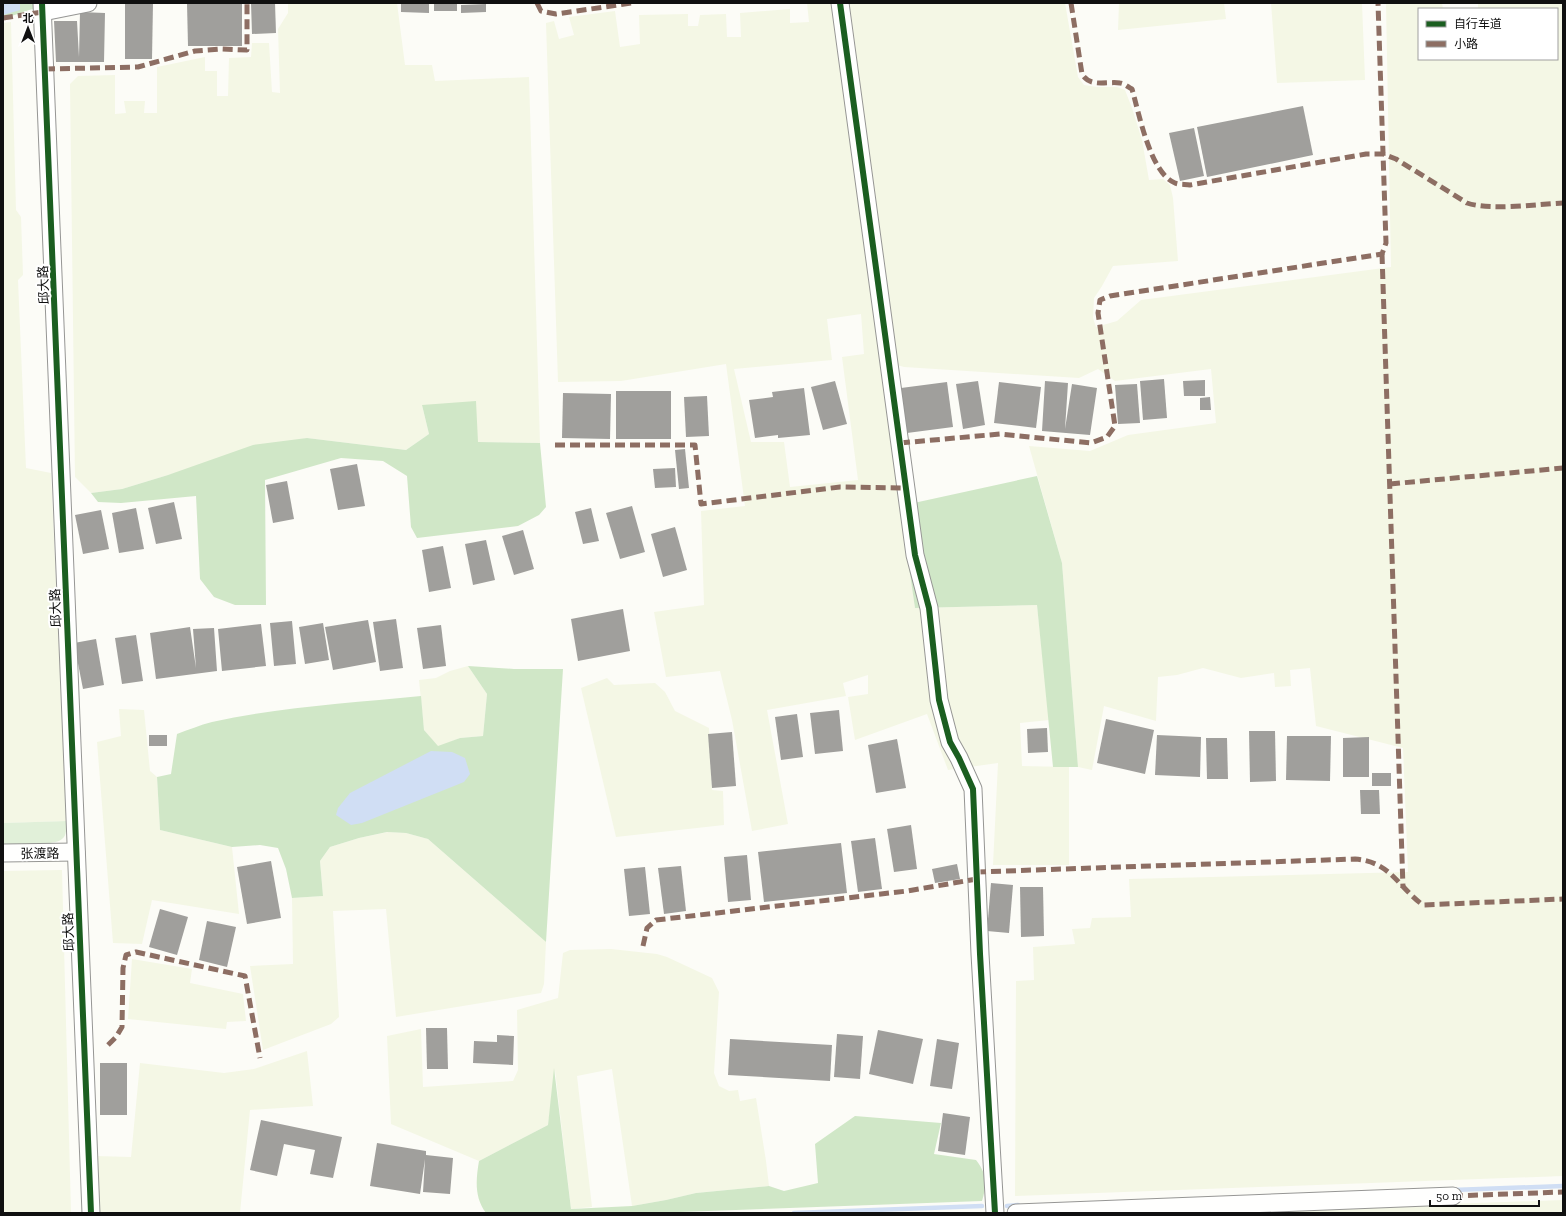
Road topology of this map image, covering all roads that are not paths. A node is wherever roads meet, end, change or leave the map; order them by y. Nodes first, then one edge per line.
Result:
1 (88, 3) edge
2 (840, 3) edge
3 (42, 8) edge
4 (76, 852) junction
5 (3, 853) edge
6 (1453, 1196) dead end
7 (91, 1213) edge
8 (995, 1213) edge
9 (1016, 1213) edge

1 - 3 street
2 - 8 street
3 - 4 street, 邱大路
4 - 5 street, 张渡路
4 - 7 street, 邱大路
6 - 9 street

